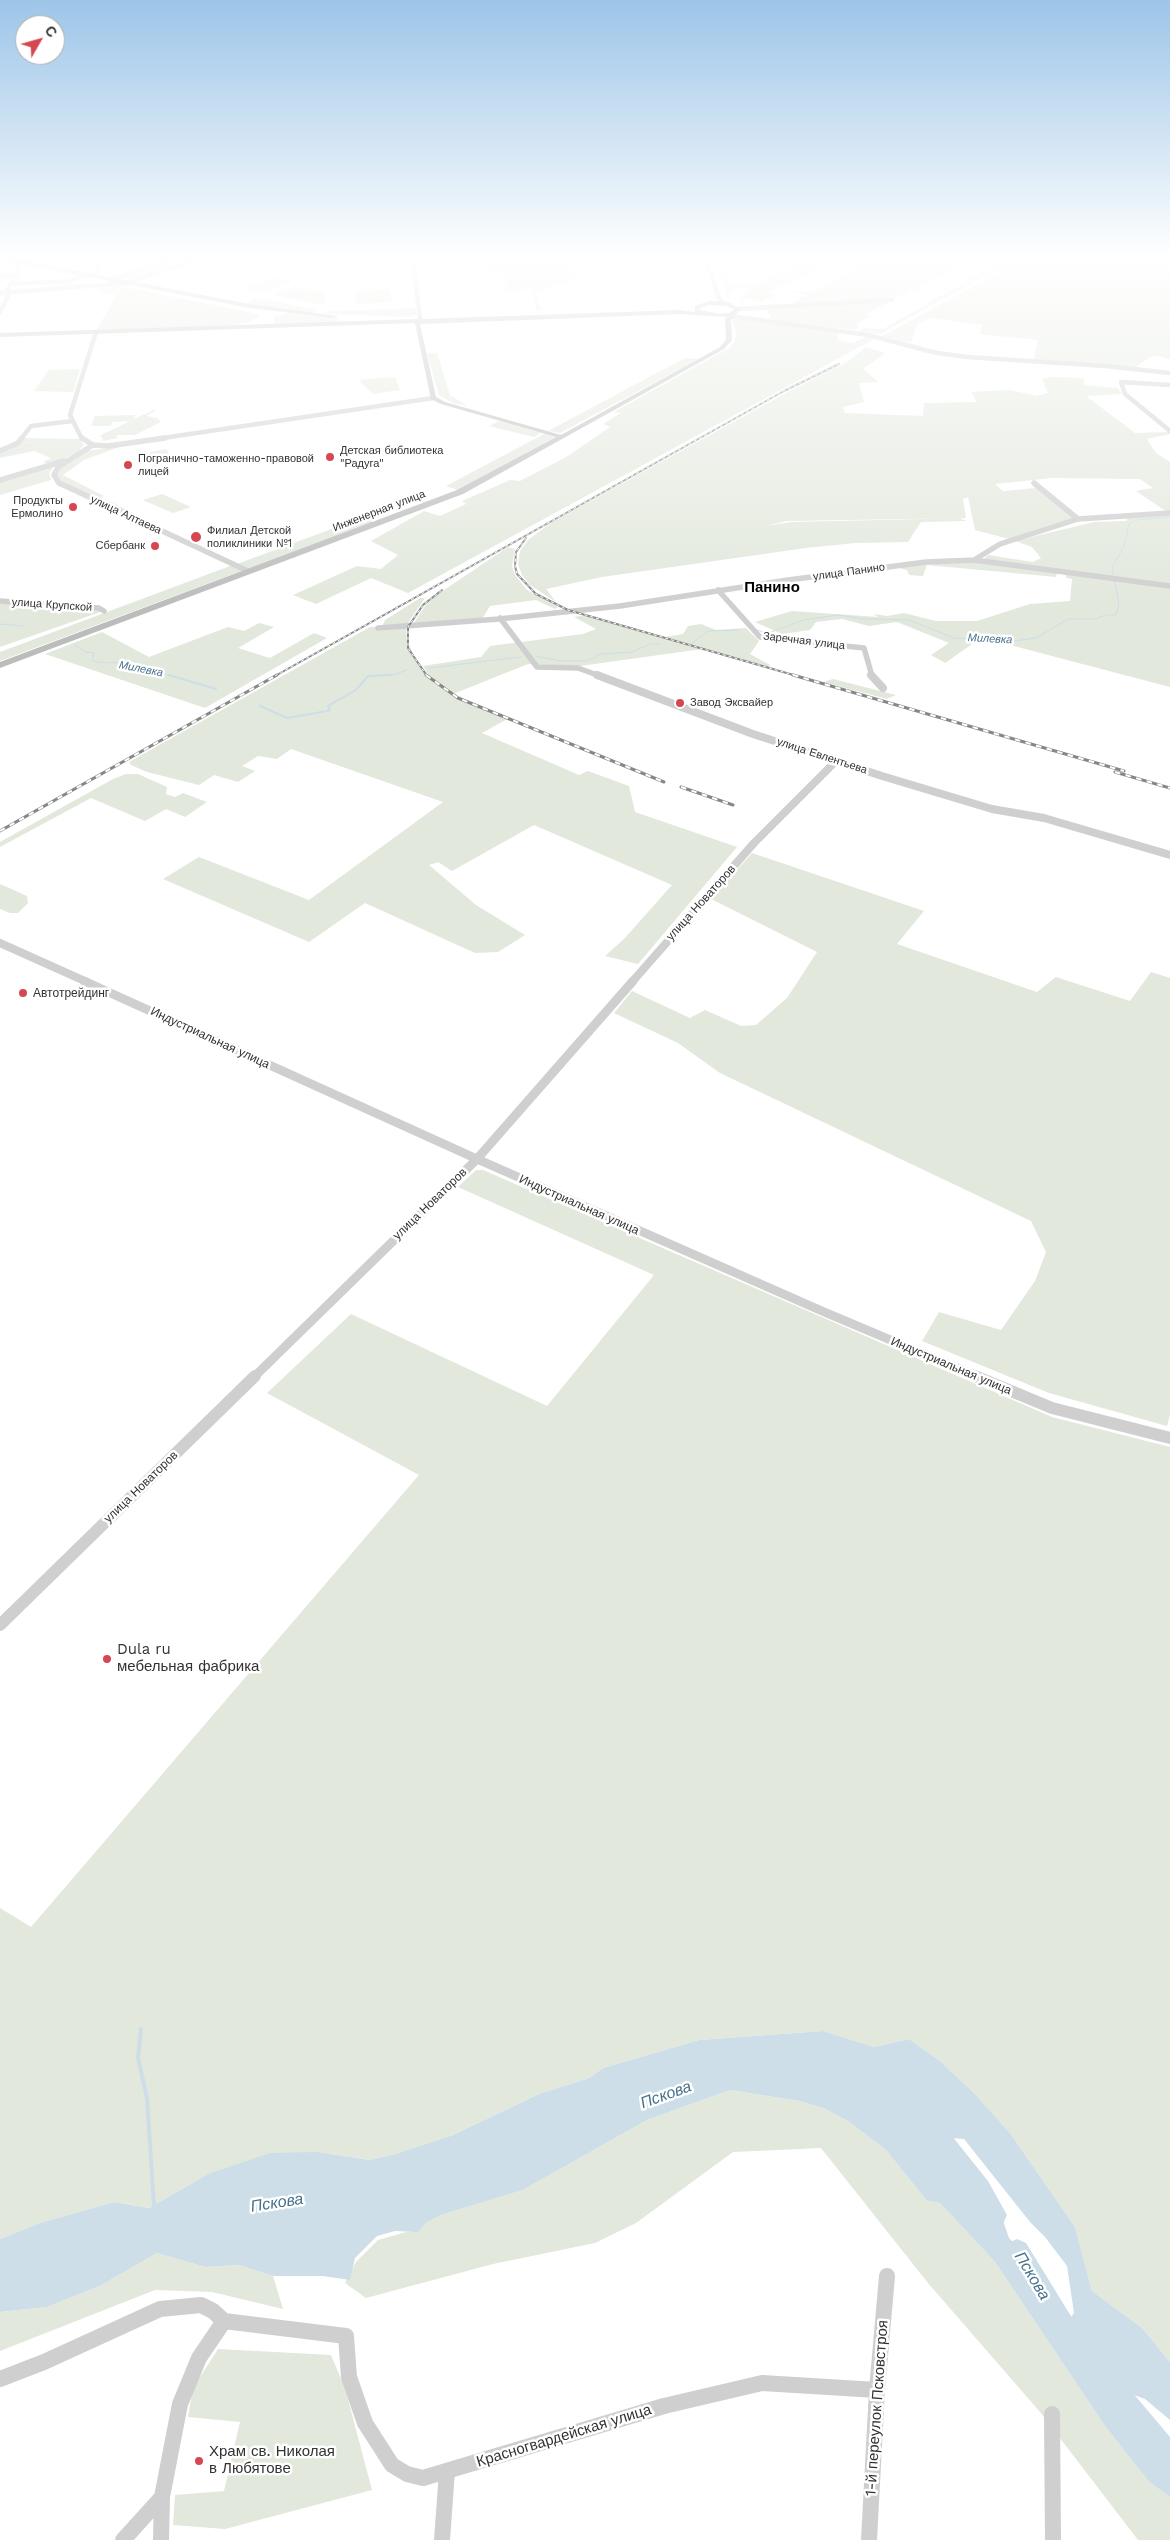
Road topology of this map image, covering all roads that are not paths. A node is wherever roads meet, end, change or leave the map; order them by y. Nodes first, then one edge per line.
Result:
1 (83, 373) edge
2 (429, 373) edge
3 (678, 373) edge
4 (1170, 386) edge
5 (434, 398) junction
6 (72, 421) junction
7 (1170, 431) edge
8 (562, 437) junction
9 (93, 445) junction
10 (0, 451) edge
11 (64, 461) junction
12 (0, 480) edge
13 (1034, 483) dead end
14 (1170, 513) edge
15 (1078, 519) junction
16 (974, 560) junction
17 (248, 572) junction
18 (1170, 586) edge
19 (718, 590) junction
20 (0, 601) edge
21 (104, 612) dead end
22 (500, 618) junction
23 (378, 628) dead end
24 (0, 665) edge
25 (883, 688) dead end
26 (837, 760) junction
27 (1170, 855) edge
28 (0, 942) edge
29 (477, 1159) junction
30 (1170, 1438) edge
31 (0, 1625) edge
32 (887, 2276) dead end
33 (224, 2321) junction
34 (0, 2379) edge
35 (877, 2390) junction
36 (1052, 2414) dead end
37 (447, 2471) junction
38 (162, 2497) junction
39 (123, 2540) edge
40 (160, 2540) edge
41 (442, 2540) edge
42 (869, 2540) edge
43 (1053, 2540) edge

1 - 6 street
2 - 5 main road
3 - 8 main road, Инженерная улица
4 - 7 street
5 - 8 main road
5 - 9 street
6 - 9 street
6 - 10 street
8 - 17 main road, Инженерная улица
9 - 11 street
11 - 12 street
11 - 17 street, улица Алтаева
13 - 15 street
14 - 15 street
15 - 16 street
16 - 18 street, улица Панино
16 - 19 street, улица Панино
17 - 24 main road, Инженерная улица
19 - 22 street, улица Панино
19 - 25 street, Заречная улица
20 - 21 street, улица Крупской
22 - 23 street, улица Панино
22 - 26 street, улица Евлентьева
26 - 27 street, улица Евлентьева
26 - 29 street, улица Новаторов
28 - 29 street, Индустриальная улица
29 - 30 street, Индустриальная улица
29 - 31 street, улица Новаторов
32 - 35 street, 1-й переулок Псковстроя
33 - 34 street
33 - 37 street, Красногвардейская улица
33 - 38 street
35 - 37 street, Красногвардейская улица
35 - 42 street, 1-й переулок Псковстроя
36 - 43 street
37 - 41 street
38 - 39 street
38 - 40 street

